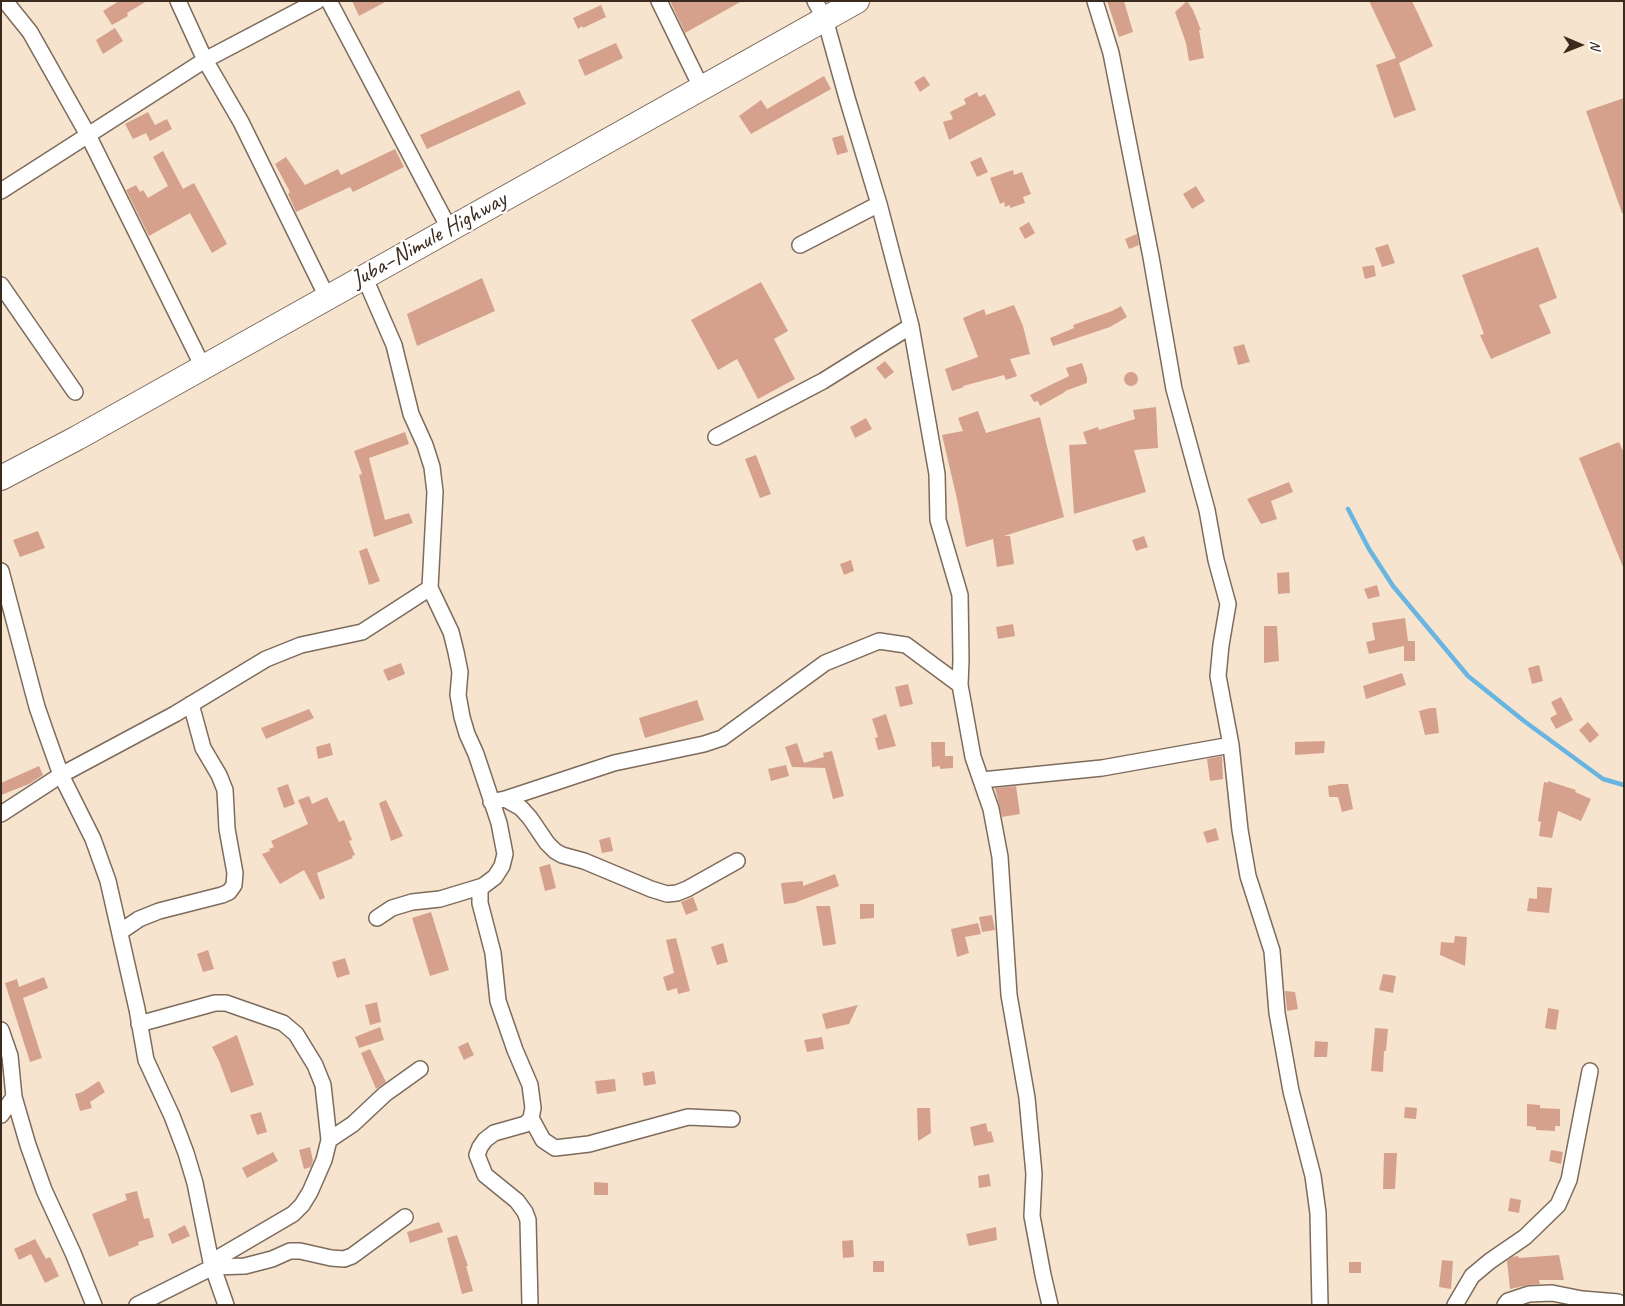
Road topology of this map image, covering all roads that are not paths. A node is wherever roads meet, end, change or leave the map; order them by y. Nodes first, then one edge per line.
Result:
1 (5, 1) edge
2 (178, 1) edge
3 (317, 1) edge
4 (329, 1) edge
5 (659, 1) edge
6 (856, 1) edge
7 (1095, 1) edge
8 (820, 10) edge
9 (205, 60) junction
10 (702, 89) junction
11 (88, 135) junction
12 (1, 191) edge
13 (879, 204) junction
14 (450, 230) junction
15 (800, 245) dead end
16 (364, 276) junction
17 (1, 285) edge
18 (327, 297) junction
19 (911, 326) junction
20 (202, 367) junction
21 (75, 392) dead end
22 (716, 437) dead end
23 (1, 478) edge
24 (1, 571) edge
25 (430, 588) junction
26 (960, 685) junction
27 (190, 704) junction
28 (1231, 745) junction
29 (61, 775) junction
30 (982, 780) junction
31 (498, 801) junction
32 (1, 814) edge
33 (737, 861) dead end
34 (480, 887) junction
35 (377, 918) dead end
36 (120, 932) junction
37 (140, 1024) junction
38 (1, 1030) edge
39 (420, 1069) dead end
40 (1590, 1071) dead end
41 (14, 1097) junction
42 (1, 1115) edge
43 (531, 1118) junction
44 (732, 1119) dead end
45 (329, 1140) junction
46 (405, 1217) dead end
47 (212, 1265) junction
48 (1618, 1302) dead end
49 (94, 1305) edge
50 (137, 1305) edge
51 (226, 1305) edge
52 (530, 1305) edge
53 (1050, 1305) edge
54 (1320, 1305) edge
55 (1455, 1305) edge
56 (1505, 1305) edge

1 - 11 street
2 - 9 street
3 - 9 street
4 - 14 street
5 - 10 street
6 - 8 main road, Juba–Nimule Highway
7 - 28 street
8 - 10 main road, Juba–Nimule Highway
8 - 13 street
9 - 11 street
9 - 18 street
10 - 14 main road, Juba–Nimule Highway
11 - 12 street
11 - 20 street
13 - 15 street
13 - 19 street
14 - 16 main road, Juba–Nimule Highway
16 - 18 main road, Juba–Nimule Highway
16 - 25 street
17 - 21 street
18 - 20 main road, Juba–Nimule Highway
19 - 22 street
19 - 26 street
20 - 23 main road, Juba–Nimule Highway
24 - 29 street
25 - 27 street
25 - 31 street
26 - 30 street
26 - 31 street
27 - 29 street
27 - 36 street
28 - 30 street
28 - 54 street
29 - 32 street
29 - 36 street
30 - 53 street
31 - 33 street
31 - 34 street
34 - 35 street
34 - 43 street
36 - 37 street
37 - 45 street
37 - 47 street
38 - 41 street
39 - 45 street
40 - 55 street
41 - 42 street
41 - 49 street
43 - 44 street
43 - 52 street
45 - 47 street
46 - 47 street
47 - 50 street
47 - 51 street
48 - 56 street

